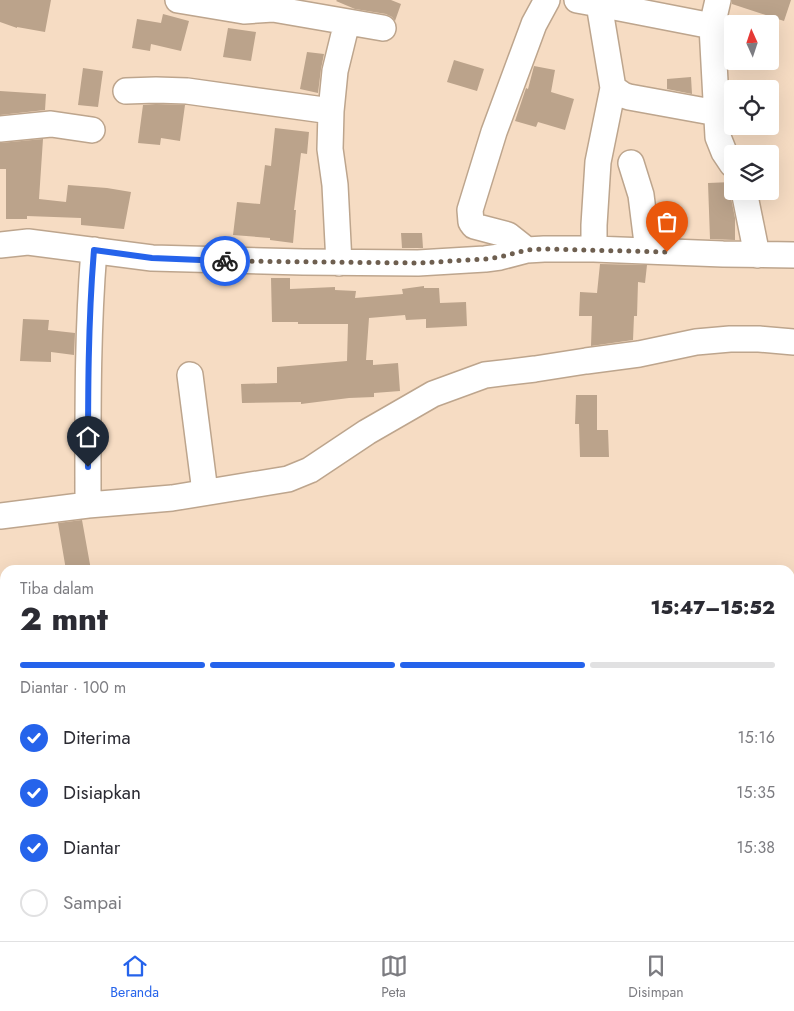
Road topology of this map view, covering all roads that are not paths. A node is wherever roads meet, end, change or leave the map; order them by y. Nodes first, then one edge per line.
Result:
1 (178, 0) edge
2 (546, 0) edge
3 (718, 0) edge
4 (588, 2) edge
5 (274, 4) edge
6 (347, 22) junction
7 (712, 26) junction
8 (383, 28) dead end
9 (613, 88) junction
10 (126, 91) dead end
11 (331, 111) junction
12 (717, 114) junction
13 (0, 129) edge
14 (92, 130) dead end
15 (724, 152) edge
16 (631, 163) dead end
17 (746, 200) edge
18 (0, 245) edge
19 (594, 249) junction
20 (94, 250) junction
21 (527, 250) junction
22 (648, 251) junction
23 (756, 255) junction
24 (794, 255) edge
25 (339, 263) junction
26 (794, 342) edge
27 (190, 375) dead end
28 (205, 492) junction
29 (88, 505) junction
30 (0, 516) edge

1 - 5 street
2 - 21 street
3 - 7 street
4 - 7 street
4 - 9 street
5 - 6 street
6 - 8 street
6 - 11 street
7 - 12 street
9 - 12 street
9 - 19 street
10 - 11 street
11 - 25 street
12 - 15 street
13 - 14 street
16 - 22 street
17 - 23 street
18 - 20 street
19 - 21 street
19 - 22 street
20 - 25 street
20 - 29 street
21 - 25 street
22 - 23 street
23 - 24 street
26 - 28 street
27 - 28 street
28 - 29 street
29 - 30 street

